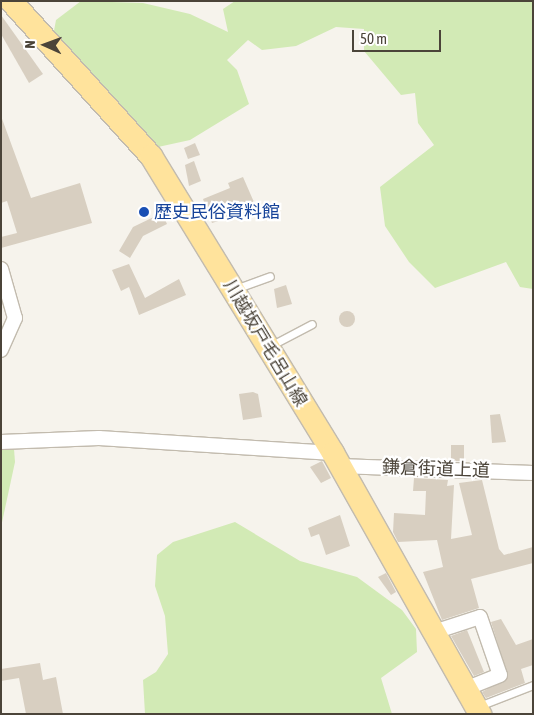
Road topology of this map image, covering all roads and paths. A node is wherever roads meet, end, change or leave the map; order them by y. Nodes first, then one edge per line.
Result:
1 (11, 1) edge
2 (1, 270) edge
3 (270, 276) dead end
4 (5, 289) edge
5 (233, 290) junction
6 (312, 324) dead end
7 (268, 348) junction
8 (1, 350) edge
9 (1, 442) edge
10 (336, 460) junction
11 (533, 473) edge
12 (434, 632) junction
13 (533, 685) edge
14 (474, 703) edge

1 - 5 main road, 川越坂戸毛呂山線
2 - 4 street
3 - 5 lane
4 - 8 street
5 - 7 main road, 川越坂戸毛呂山線
6 - 7 lane
7 - 10 main road, 川越坂戸毛呂山線
9 - 10 street, 鎌倉街道上道
10 - 11 street, 鎌倉街道上道
10 - 12 main road, 川越坂戸毛呂山線
12 - 14 main road, 川越坂戸毛呂山線
12 - 14 street
13 - 14 lane

